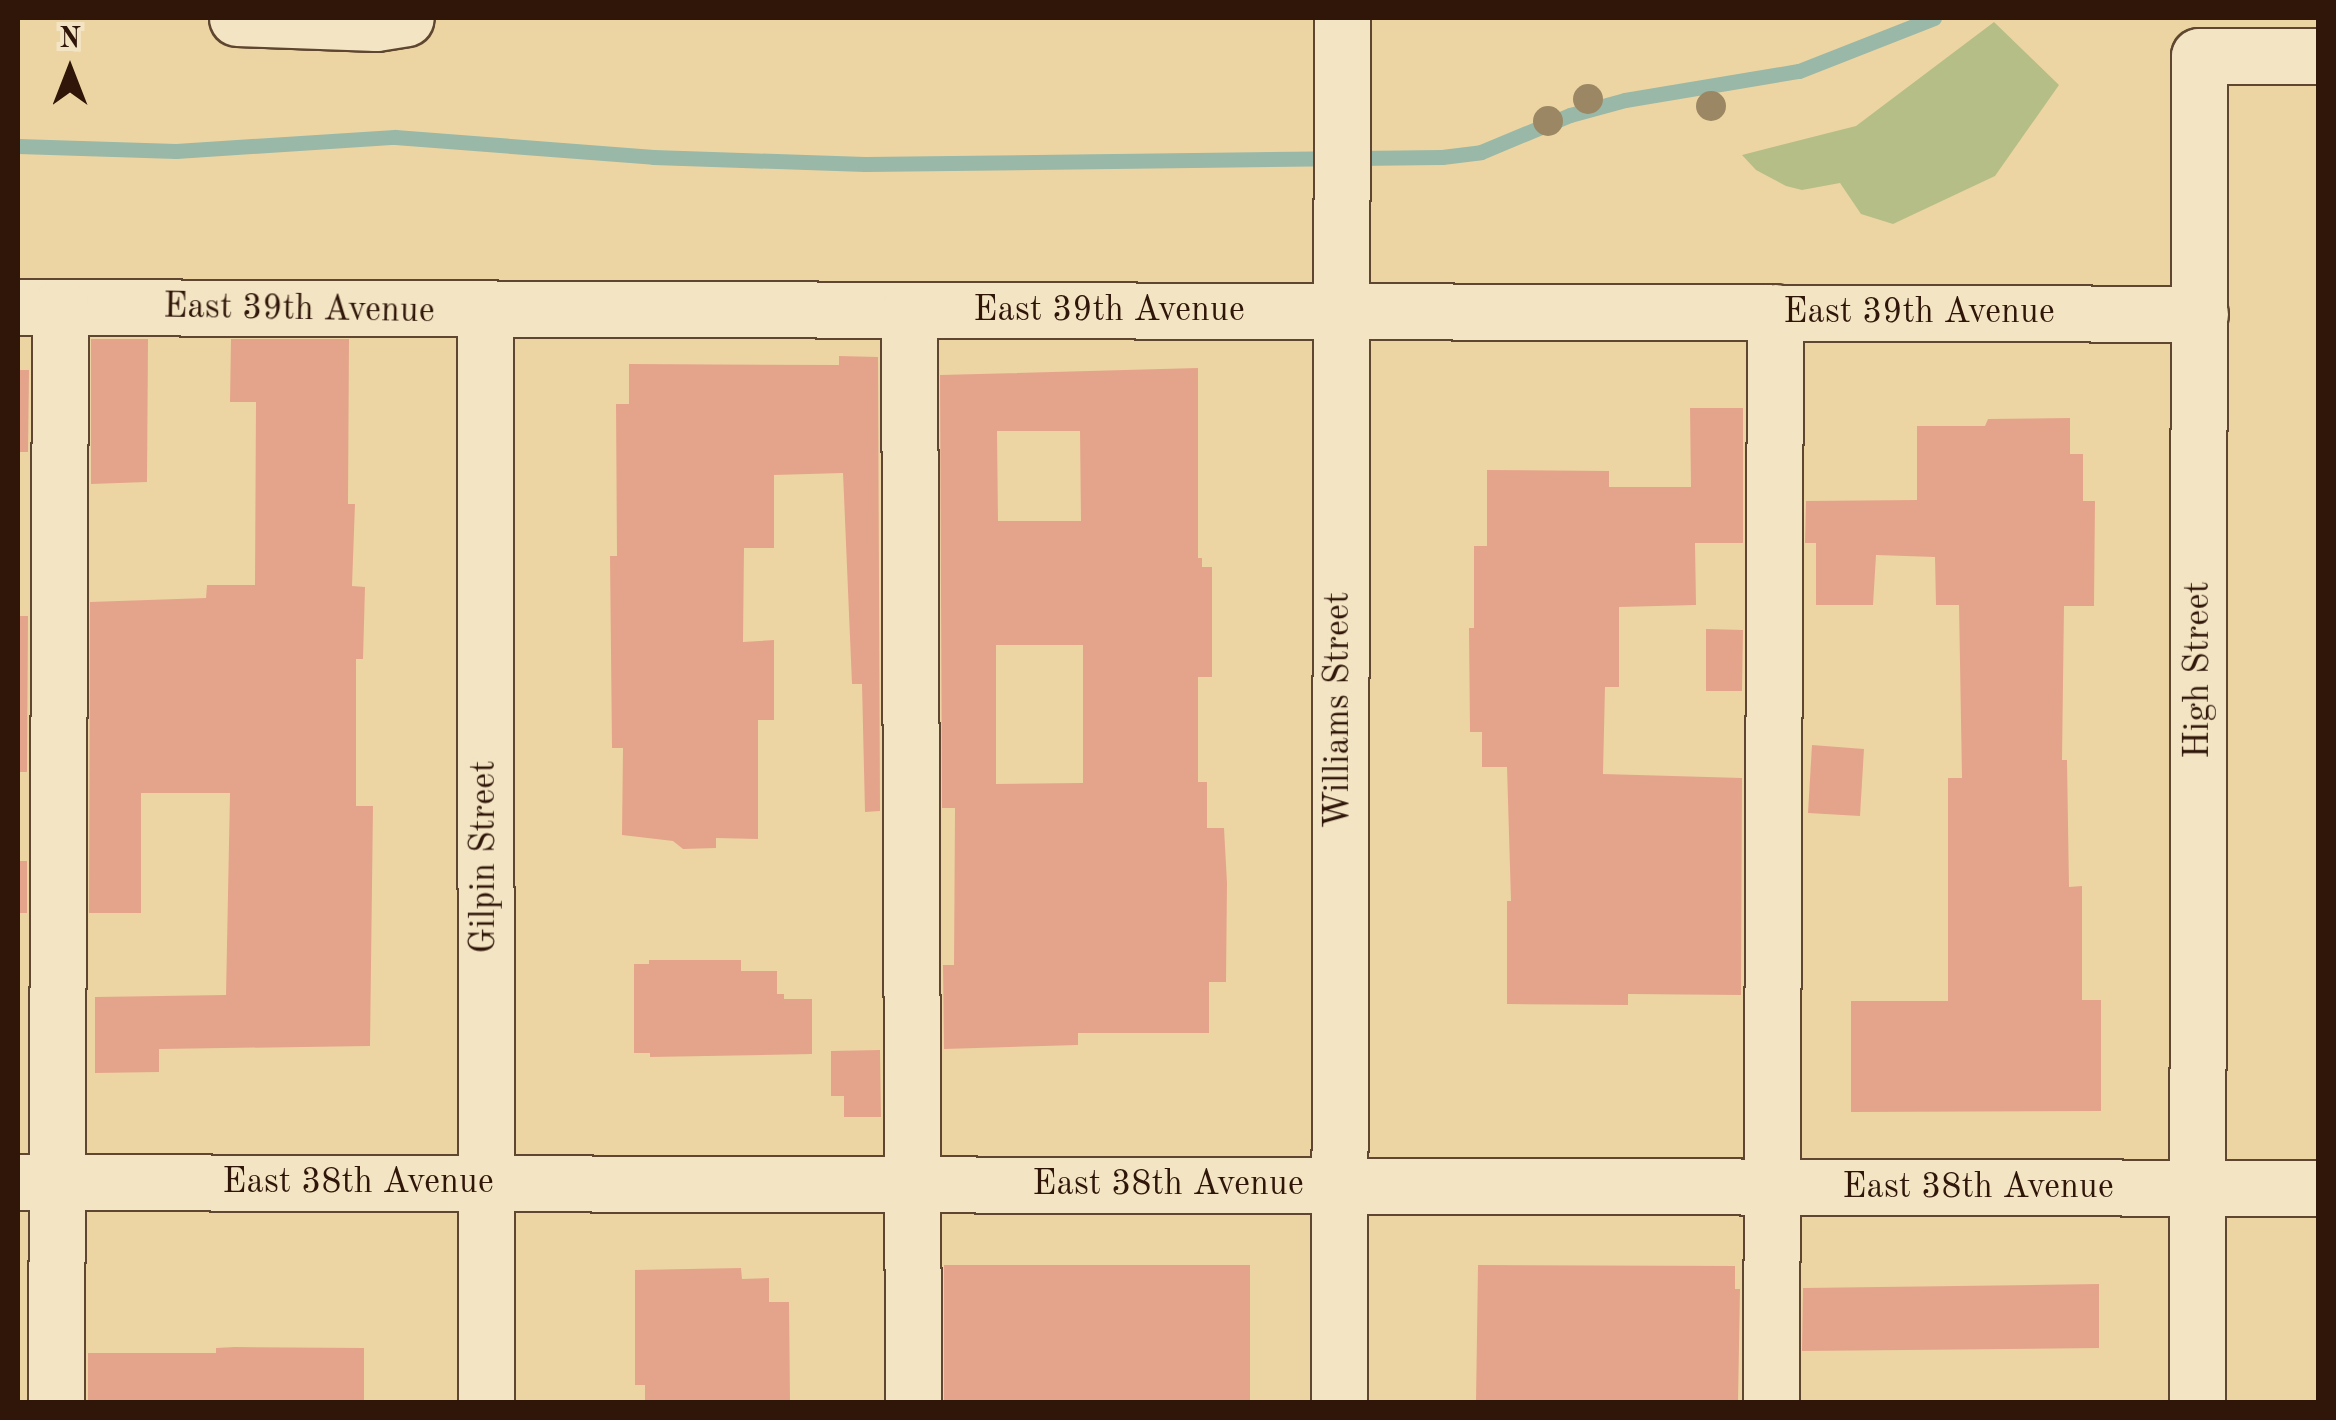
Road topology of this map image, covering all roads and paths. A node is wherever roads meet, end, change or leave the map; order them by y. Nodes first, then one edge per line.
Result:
1 (237, 18) edge
2 (406, 18) edge
3 (1342, 18) edge
4 (2318, 56) edge
5 (39, 307) edge
6 (910, 310) junction
7 (485, 312) junction
8 (1339, 312) junction
9 (1775, 312) junction
10 (2200, 314) junction
11 (37, 1182) edge
12 (486, 1184) junction
13 (913, 1184) junction
14 (1340, 1185) junction
15 (1771, 1188) junction
16 (2198, 1188) junction
17 (2318, 1188) edge
18 (56, 1402) edge
19 (486, 1402) edge
20 (913, 1402) edge
21 (1339, 1402) edge
22 (1770, 1402) edge
23 (2197, 1402) edge

1 - 2 street
3 - 8 street, Williams Street
4 - 10 street, High Street
5 - 7 street, East 39th Avenue
5 - 11 street
6 - 7 street, East 39th Avenue
6 - 8 street, East 39th Avenue
6 - 13 street
7 - 12 street, Gilpin Street
8 - 9 street, East 39th Avenue
8 - 14 street, Williams Street
9 - 10 street, East 39th Avenue
9 - 15 street
10 - 16 street, High Street
11 - 12 street, East 38th Avenue
11 - 18 street
12 - 13 street, East 38th Avenue
12 - 19 street, Gilpin Street
13 - 14 street, East 38th Avenue
13 - 20 street
14 - 15 street, East 38th Avenue
14 - 21 street, Williams Street
15 - 16 street, East 38th Avenue
15 - 22 street
16 - 17 street, East 38th Avenue
16 - 23 street, High Street

